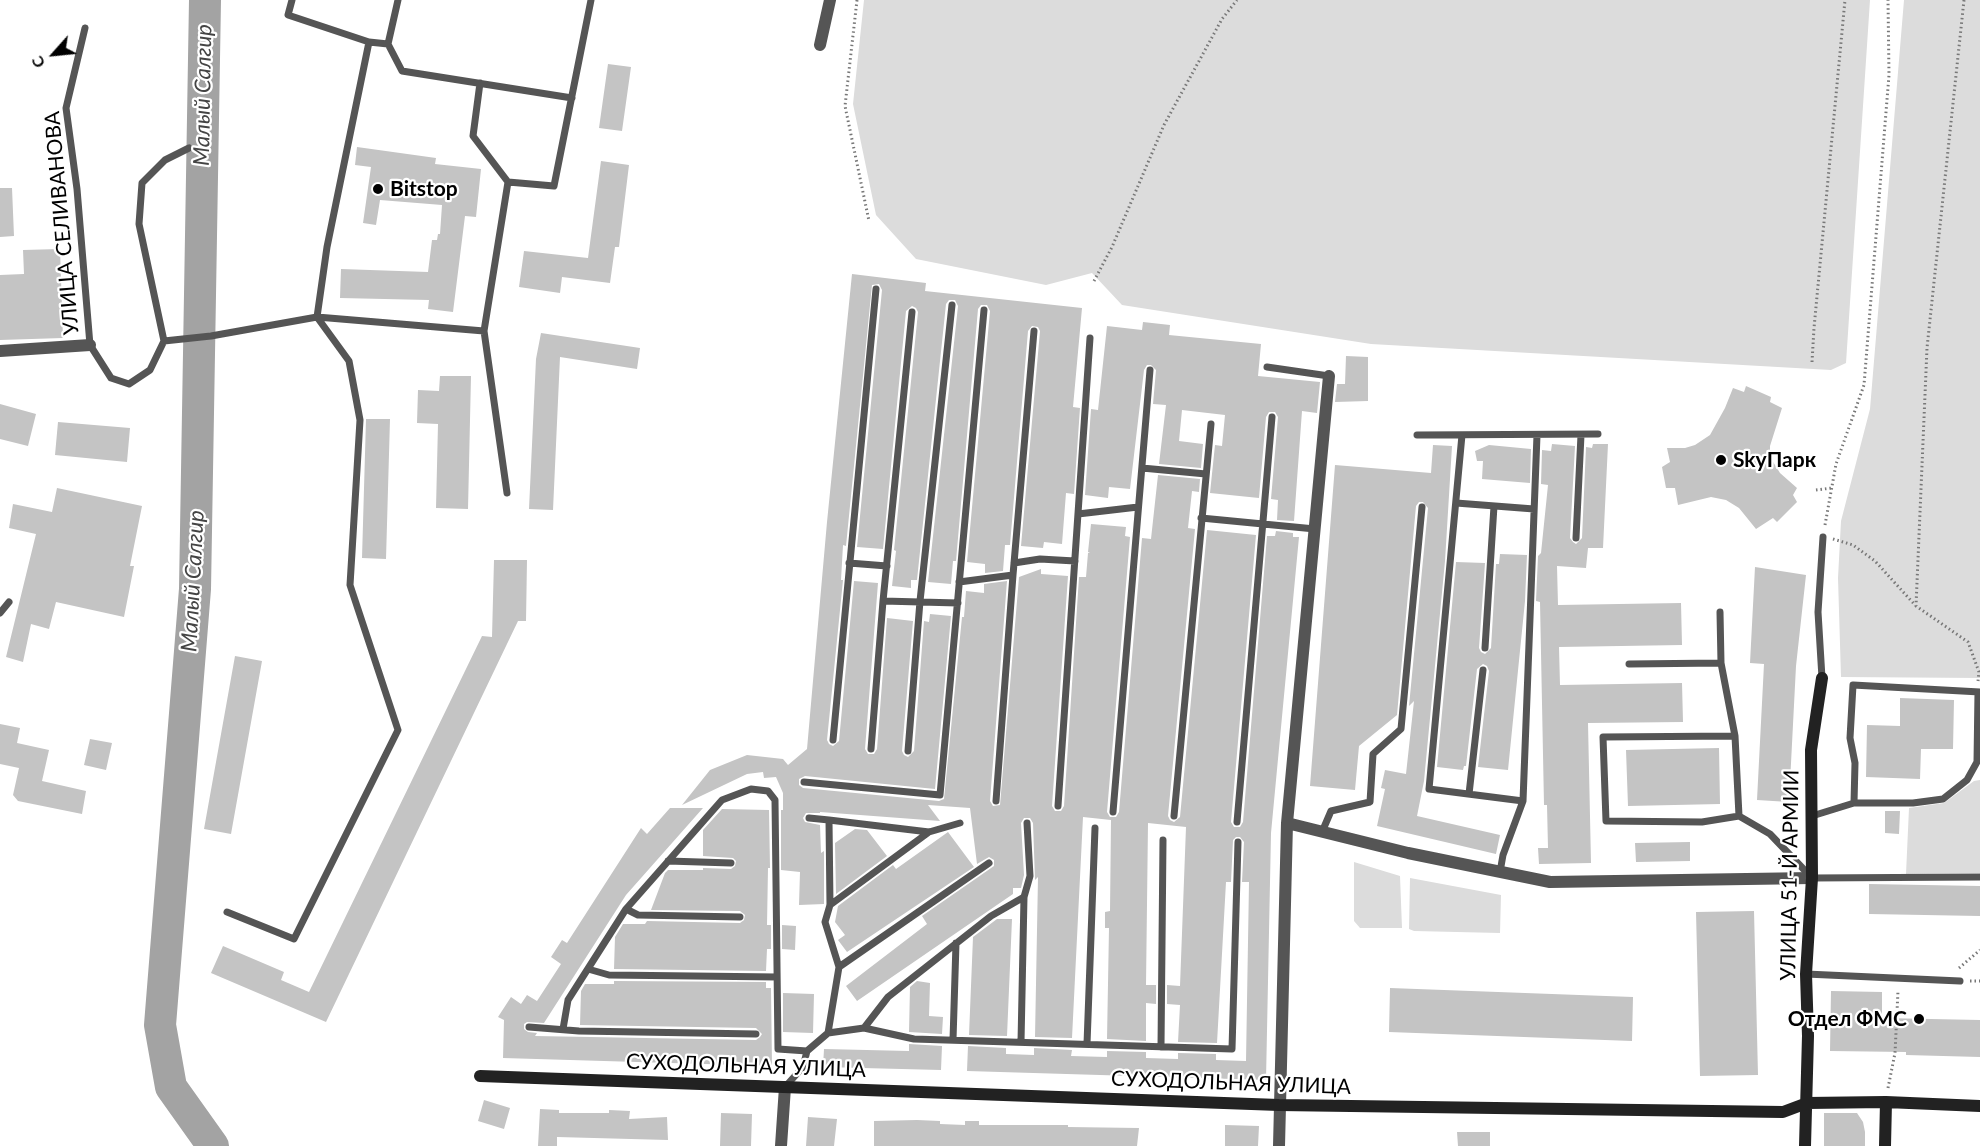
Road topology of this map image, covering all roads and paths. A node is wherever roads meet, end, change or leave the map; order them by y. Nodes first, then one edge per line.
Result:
1 (292, 0) edge
2 (398, 0) edge
3 (591, 0) edge
4 (830, 0) edge
5 (857, 0) edge
6 (1237, 0) edge
7 (1845, 0) edge
8 (1888, 0) edge
9 (1964, 0) edge
10 (85, 28) dead end
11 (369, 42) junction
12 (388, 44) junction
13 (820, 45) dead end
14 (480, 83) junction
15 (572, 98) junction
16 (189, 148) dead end
17 (508, 182) junction
18 (869, 221) dead end
19 (1094, 281) dead end
20 (876, 289) dead end
21 (952, 304) dead end
22 (984, 310) dead end
23 (912, 312) dead end
24 (317, 318) junction
25 (484, 331) junction
26 (1034, 331) dead end
27 (1090, 338) dead end
28 (164, 341) junction
29 (90, 345) junction
30 (0, 351) edge
31 (1812, 362) dead end
32 (1267, 367) dead end
33 (1149, 370) dead end
34 (1329, 376) joint
35 (1272, 417) dead end
36 (1211, 424) dead end
37 (1418, 435) dead end
38 (1462, 435) junction
39 (1537, 435) junction
40 (1581, 435) junction
41 (1598, 435) dead end
42 (1142, 468) junction
43 (1206, 474) junction
44 (1832, 488) junction
45 (1816, 490) dead end
46 (507, 493) dead end
47 (1456, 503) junction
48 (1494, 506) junction
49 (1138, 507) junction
50 (1422, 507) dead end
51 (1534, 509) junction
52 (1078, 514) junction
53 (1201, 518) junction
54 (1263, 525) junction
55 (1315, 529) junction
56 (1576, 537) dead end
57 (1823, 537) junction
58 (1075, 561) junction
59 (849, 563) junction
60 (1014, 563) junction
61 (887, 566) junction
62 (1013, 575) junction
63 (959, 582) junction
64 (883, 601) junction
65 (920, 601) junction
66 (9, 602) dead end
67 (958, 603) junction
68 (1916, 606) junction
69 (1720, 612) dead end
70 (0, 613) edge
71 (1485, 648) dead end
72 (1721, 663) junction
73 (1629, 664) dead end
74 (1483, 670) dead end
75 (1822, 678) joint
76 (1979, 691) edge
77 (1735, 736) junction
78 (833, 740) dead end
79 (871, 749) dead end
80 (908, 751) dead end
81 (804, 782) dead end
82 (1469, 794) junction
83 (996, 801) dead end
84 (1523, 801) junction
85 (1854, 803) junction
86 (1058, 806) dead end
87 (1113, 812) dead end
88 (1174, 816) dead end
89 (1739, 816) junction
90 (1812, 816) junction
91 (809, 819) dead end
92 (829, 820) junction
93 (1237, 822) dead end
94 (960, 823) dead end
95 (1287, 823) junction
96 (1027, 824) dead end
97 (1095, 828) dead end
98 (929, 832) junction
99 (1322, 832) junction
100 (1163, 840) dead end
101 (1238, 842) dead end
102 (668, 861) junction
103 (731, 863) dead end
104 (989, 863) dead end
105 (1500, 872) junction
106 (1980, 877) edge
107 (1812, 878) junction
108 (1024, 897) junction
109 (830, 905) junction
110 (626, 909) junction
111 (227, 912) dead end
112 (740, 917) dead end
113 (956, 943) junction
114 (1980, 950) edge
115 (839, 967) junction
116 (588, 969) junction
117 (1806, 974) junction
118 (777, 977) junction
119 (1898, 977) junction
120 (1945, 980) junction
121 (1960, 981) dead end
122 (529, 1027) dead end
123 (864, 1028) junction
124 (563, 1029) junction
125 (828, 1032) junction
126 (756, 1034) dead end
127 (953, 1040) junction
128 (1021, 1042) junction
129 (1087, 1044) junction
130 (1161, 1047) junction
131 (807, 1051) junction
132 (480, 1076) dead end
133 (785, 1087) junction
134 (1886, 1102) junction
135 (1807, 1103) junction
136 (1279, 1106) junction
137 (1980, 1106) edge
138 (781, 1146) edge
139 (1279, 1146) edge
140 (1805, 1146) edge
141 (1885, 1146) edge

1 - 11 lane
2 - 12 lane
3 - 15 lane
4 - 13 street
5 - 18 path
6 - 19 path
7 - 31 path
8 - 44 path
9 - 68 path
10 - 29 lane, УЛИЦА СЕЛИВАНОВА
11 - 12 lane
11 - 24 lane
12 - 14 lane
14 - 15 lane
14 - 17 lane
15 - 17 lane
16 - 28 lane
17 - 25 lane
20 - 59 lane
21 - 65 lane
22 - 63 lane
23 - 61 lane
24 - 25 lane
24 - 28 lane
24 - 111 lane
25 - 46 lane
26 - 60 lane
27 - 52 lane
28 - 29 lane
29 - 30 street
32 - 34 lane
33 - 42 lane
34 - 55 street
35 - 54 lane
36 - 43 lane
37 - 38 lane
38 - 39 lane
38 - 47 lane
39 - 40 lane
39 - 51 lane
40 - 41 lane
40 - 56 lane
42 - 43 lane
42 - 49 lane
43 - 53 lane
44 - 45 path
44 - 57 path
47 - 48 lane
47 - 82 lane
48 - 51 lane
48 - 71 lane
49 - 52 lane
49 - 87 lane
50 - 99 lane
51 - 84 lane
52 - 58 lane
53 - 54 lane
53 - 88 lane
54 - 55 lane
54 - 93 lane
55 - 95 street
57 - 68 path
57 - 75 lane
58 - 60 lane
58 - 86 lane
59 - 61 lane
59 - 78 lane
60 - 62 lane
61 - 64 lane
62 - 63 lane
62 - 83 lane
63 - 67 lane
64 - 65 lane
64 - 79 lane
65 - 67 lane
65 - 80 lane
66 - 70 lane
67 - 81 lane
68 - 76 path
69 - 72 lane
72 - 73 lane
72 - 77 lane
74 - 82 lane
75 - 90 street, УЛИЦА 51-Й АРМИИ
76 - 85 lane
76 - 85 lane
77 - 89 lane
77 - 89 lane
82 - 84 lane
84 - 105 lane
85 - 90 lane
89 - 107 lane
90 - 107 street, УЛИЦА 51-Й АРМИИ
91 - 92 lane
92 - 98 lane
92 - 109 lane
94 - 98 lane
95 - 99 street
95 - 136 street
96 - 108 lane
97 - 129 lane
98 - 109 lane
99 - 105 street
100 - 130 lane
101 - 130 lane
102 - 103 lane
102 - 110 lane
102 - 118 lane
104 - 115 lane
105 - 107 street
106 - 107 lane
107 - 117 street, УЛИЦА 51-Й АРМИИ
108 - 113 lane
108 - 128 lane
109 - 115 lane
110 - 112 lane
110 - 116 lane
113 - 123 lane
113 - 127 lane
114 - 120 path
115 - 125 lane
116 - 118 lane
116 - 124 lane
117 - 119 lane
117 - 135 street, УЛИЦА 51-Й АРМИИ
118 - 131 lane
119 - 120 lane
119 - 134 path
120 - 121 lane
122 - 124 lane
123 - 125 lane
123 - 127 lane
124 - 126 lane
125 - 131 lane
127 - 128 lane
128 - 129 lane
129 - 130 lane
131 - 133 lane
132 - 133 street, СУХОДОЛЬНАЯ УЛИЦА
133 - 136 street, СУХОДОЛЬНАЯ УЛИЦА
133 - 138 street
134 - 135 street, СУХОДОЛЬНАЯ УЛИЦА
134 - 137 street, СУХОДОЛЬНАЯ УЛИЦА
134 - 141 street
135 - 136 street, СУХОДОЛЬНАЯ УЛИЦА
135 - 140 street, УЛИЦА 51-Й АРМИИ
136 - 139 street

